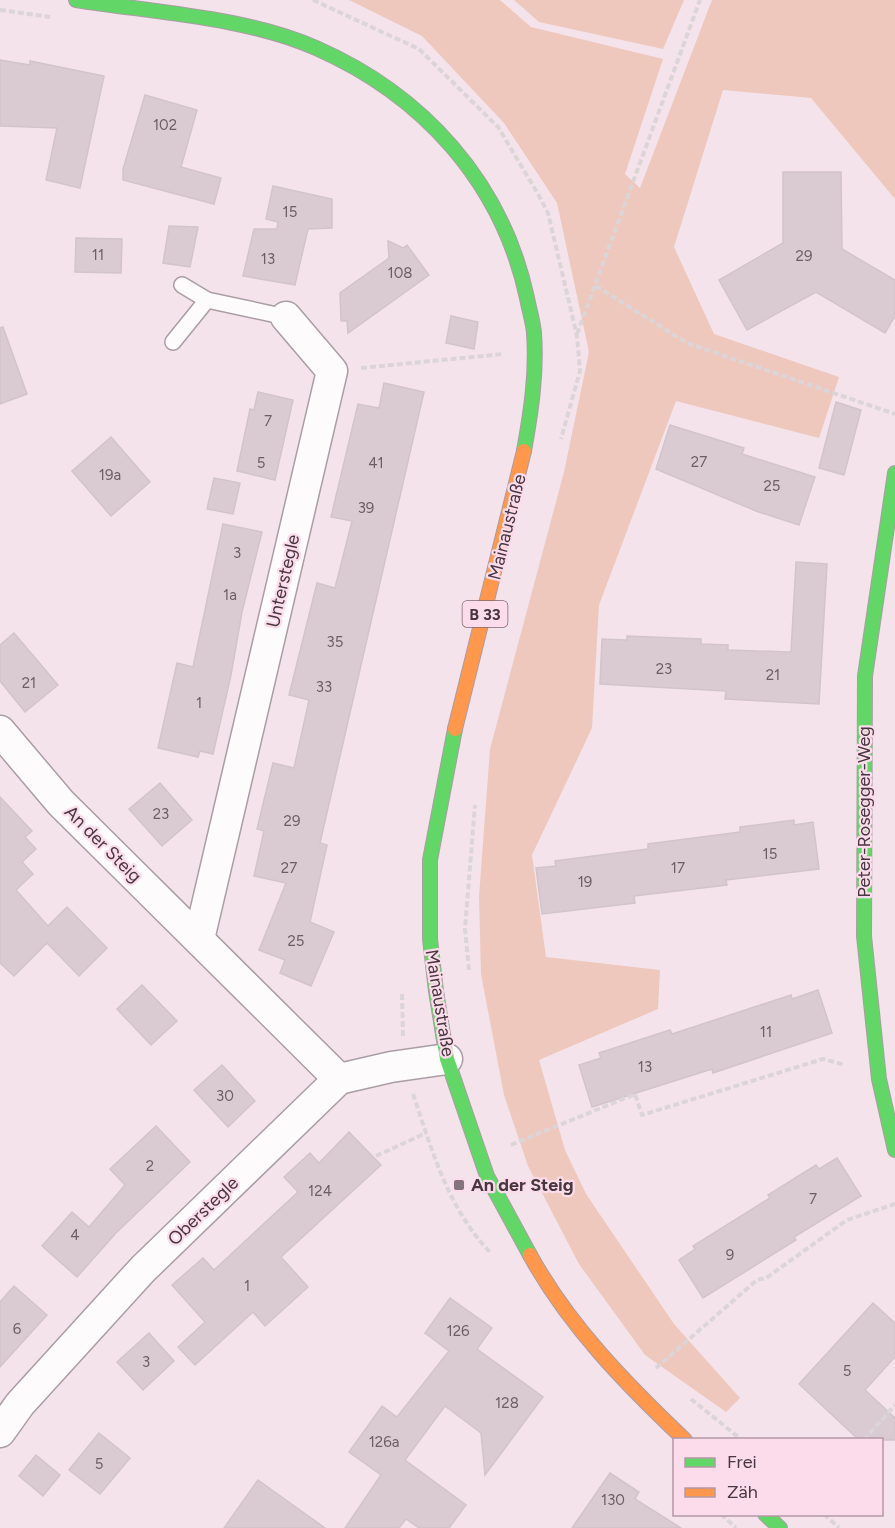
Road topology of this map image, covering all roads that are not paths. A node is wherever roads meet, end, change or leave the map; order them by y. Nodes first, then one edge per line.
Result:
1 (76, 0) edge
2 (182, 285) dead end
3 (207, 300) junction
4 (285, 318) joint
5 (173, 342) dead end
6 (895, 473) edge
7 (0, 731) edge
8 (199, 939) junction
9 (447, 1059) junction
10 (339, 1079) junction
11 (895, 1150) edge
12 (0, 1432) edge
13 (683, 1438) edge
14 (766, 1516) edge
15 (780, 1528) edge

1 - 9 main road, Mainaustraße / B 33
2 - 3 lane
3 - 4 lane
3 - 5 lane
4 - 8 street, Unterstegle
6 - 11 main road, Peter-Rosegger-Weg
7 - 8 street, An der Steig
8 - 10 street, An der Steig
9 - 10 street
9 - 13 main road, Mainaustraße / B 33
10 - 12 street, Oberstegle
14 - 15 main road

